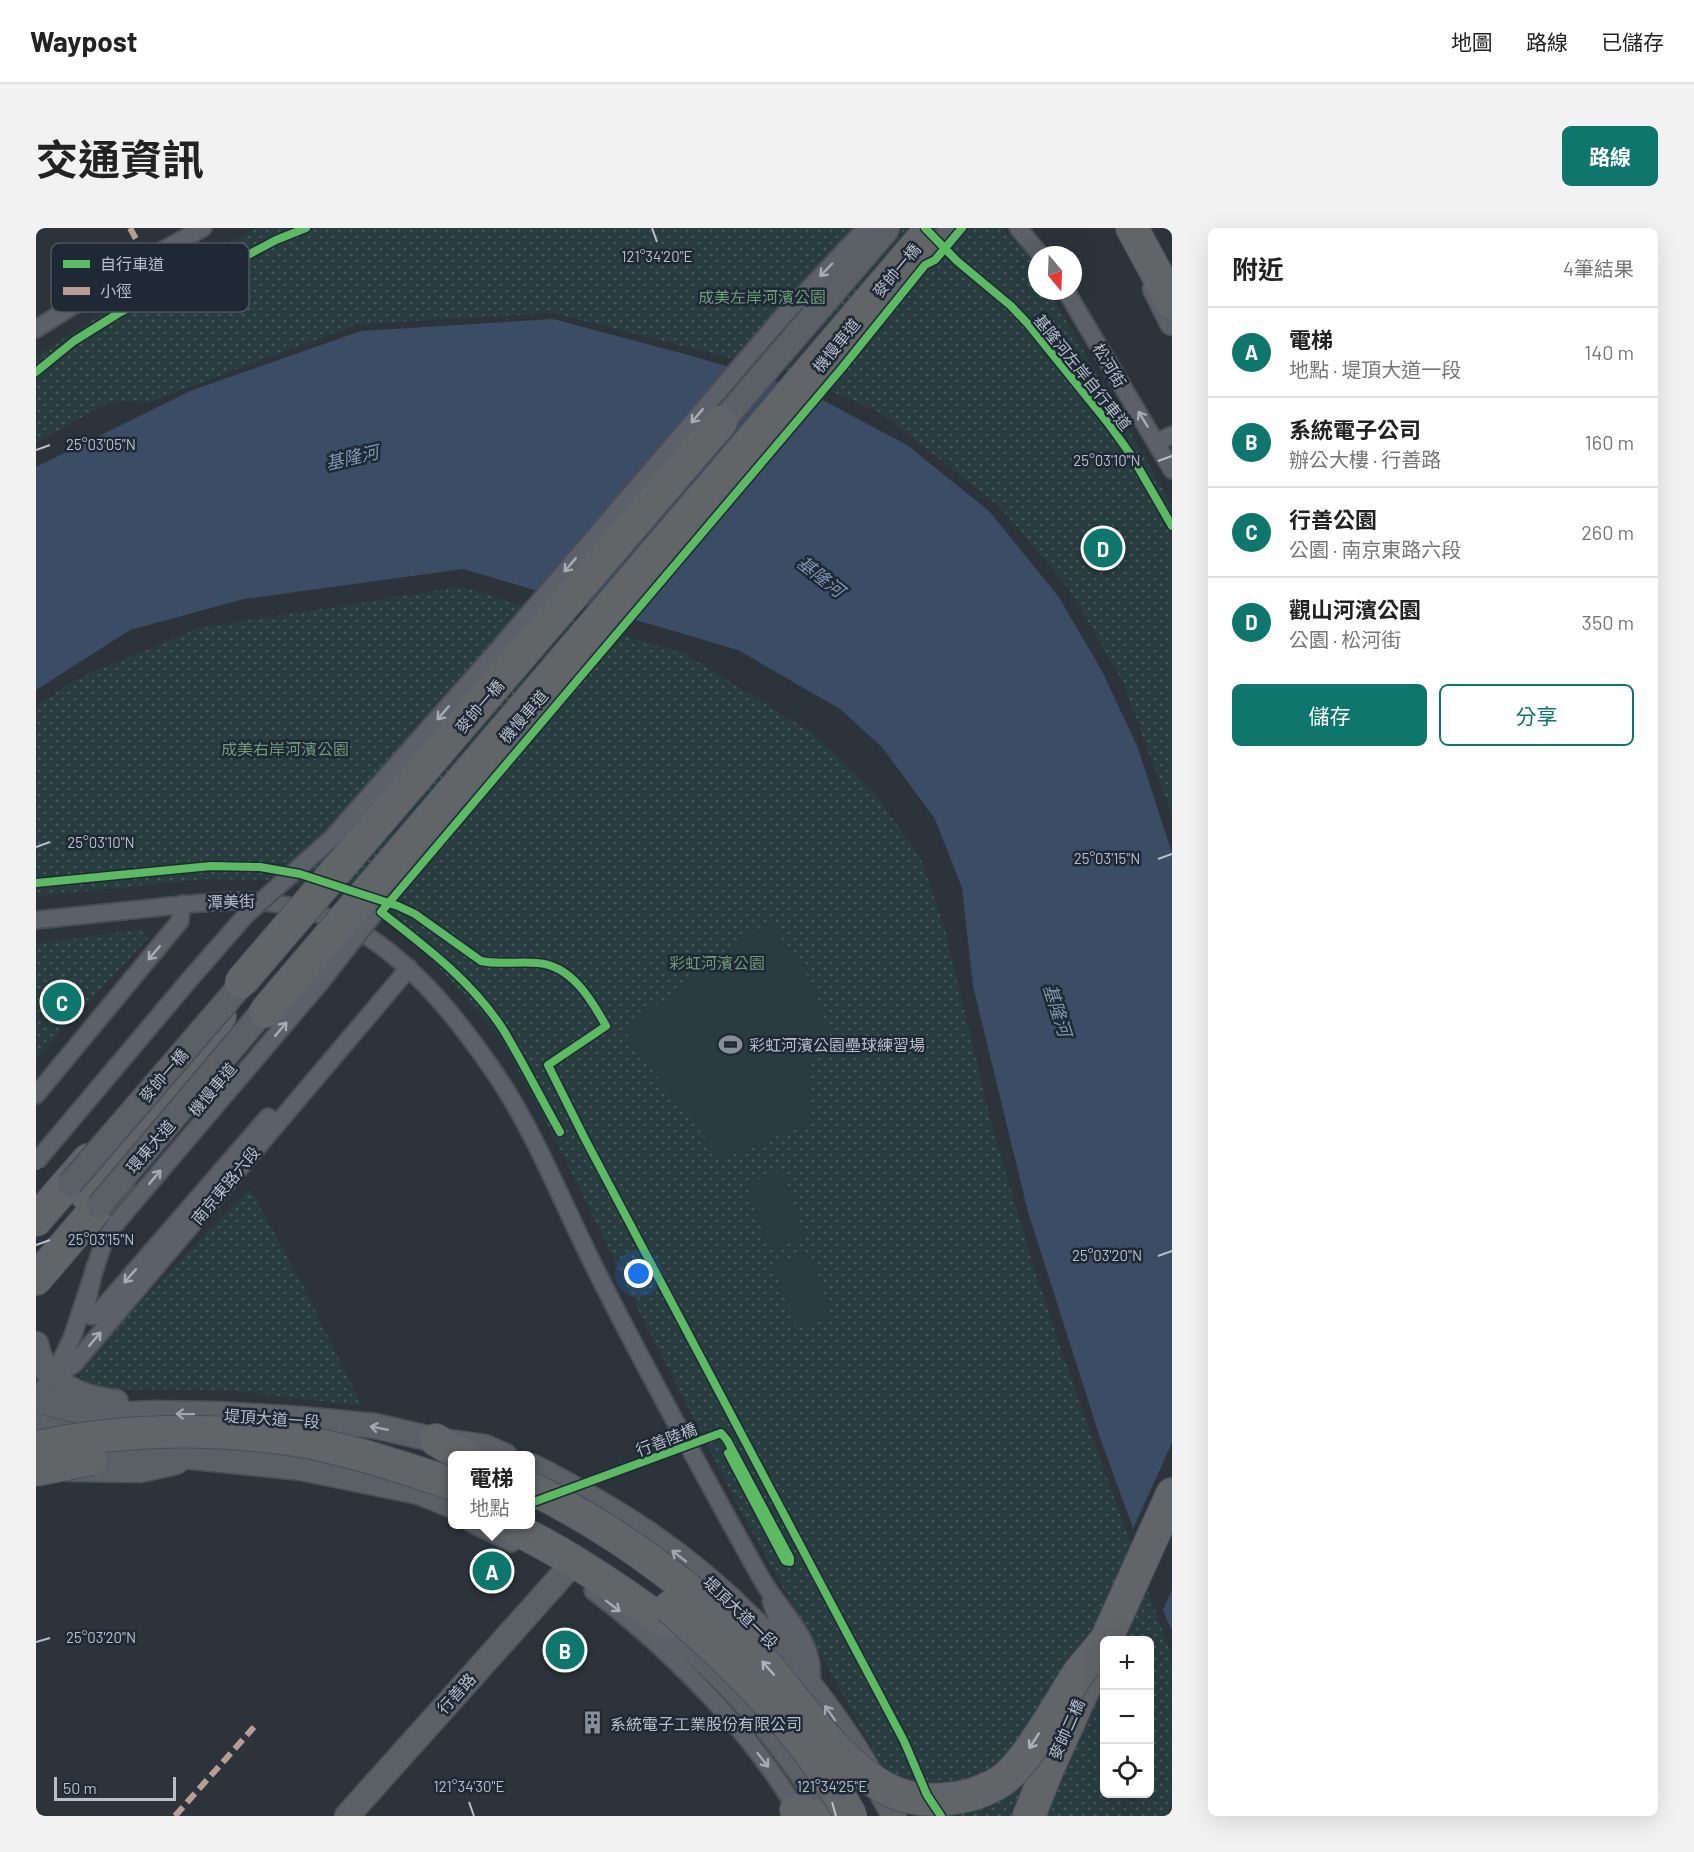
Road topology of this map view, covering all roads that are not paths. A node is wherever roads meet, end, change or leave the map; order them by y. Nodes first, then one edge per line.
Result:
1 (203, 228) edge
2 (866, 228) edge
3 (888, 228) edge
4 (1018, 228) edge
5 (1124, 228) edge
6 (1132, 228) edge
7 (1152, 228) edge
8 (933, 231) edge
9 (176, 243) edge
10 (1033, 246) edge
11 (1172, 266) edge
12 (1072, 300) edge
13 (1172, 302) edge
14 (63, 312) edge
15 (1172, 323) edge
16 (36, 329) edge
17 (1164, 439) edge
18 (1172, 470) edge
19 (182, 904) junction
20 (36, 920) edge
21 (405, 965) junction
22 (241, 982) junction
23 (265, 1012) junction
24 (185, 1076) junction
25 (36, 1095) edge
26 (36, 1162) edge
27 (108, 1214) junction
28 (36, 1221) edge
29 (36, 1250) edge
30 (95, 1266) junction
31 (36, 1280) edge
32 (36, 1344) edge
33 (52, 1378) junction
34 (36, 1396) edge
35 (36, 1401) edge
36 (153, 1413) junction
37 (36, 1426) edge
38 (436, 1440) junction
39 (36, 1448) edge
40 (456, 1451) edge
41 (495, 1451) edge
42 (195, 1458) junction
43 (535, 1468) edge
44 (36, 1472) edge
45 (448, 1482) edge
46 (382, 1485) junction
47 (535, 1490) edge
48 (1172, 1494) edge
49 (448, 1499) edge
50 (448, 1504) edge
51 (448, 1514) edge
52 (535, 1522) edge
53 (482, 1529) edge
54 (507, 1529) edge
55 (515, 1529) edge
56 (1172, 1541) edge
57 (566, 1571) junction
58 (1108, 1636) edge
59 (1128, 1636) edge
60 (1100, 1648) edge
61 (1100, 1653) edge
62 (678, 1661) junction
63 (810, 1684) junction
64 (1104, 1690) edge
65 (777, 1740) junction
66 (803, 1814) edge
67 (346, 1816) edge
68 (832, 1816) edge
69 (851, 1816) edge
70 (894, 1816) edge
71 (1029, 1816) edge
72 (1050, 1816) edge

1 - 9 street
2 -> 26 street, bridge
3 - 22 highway, 麥帥一橋, bridge
3 - 28 main road, 麥帥一橋, bridge
4 - 10 street
5 - 15 main road
6 - 13 highway
7 - 11 highway
8 - 23 highway, 麥帥一橋, bridge
8 - 27 main road, 麥帥一橋, bridge
17 -> 12 street, 松河街
14 - 16 street
17 - 18 street, 松河街
19 - 20 street, 潭美街
19 - 21 street, 潭美街
19 -> 25 street
21 -> 30 street
33 -> 21 street, 南京東路六段
21 - 63 street, 潭美街
22 - 24 highway, bridge
22 - 28 highway, bridge
23 - 24 highway, bridge
31 -> 23 highway, 環東大道, bridge
24 - 29 highway
27 - 30 street
27 - 31 main road
30 - 33 street
32 - 33 main road
33 - 34 street, 南京東路六段
33 - 36 main road
35 - 36 main road, 堤頂大道一段
38 -> 36 main road, 堤頂大道一段
37 - 42 main road
38 - 40 highway
38 - 41 main road, 堤頂大道一段
39 - 45 highway, bridge
42 - 44 main road
42 - 46 main road
63 -> 43 main road, 堤頂大道一段
44 - 49 highway, bridge
46 - 50 main road
46 - 51 street
60 -> 47 highway, bridge
48 - 58 highway, 麥帥二橋
52 - 69 highway, bridge
53 - 57 street
54 - 65 main road
55 - 68 highway
56 - 59 highway
57 -> 62 street
57 - 67 main road, 行善路
61 - 71 highway, 麥帥二橋
62 - 65 main road
62 -> 66 street
63 - 65 main road
70 -> 63 main road, 堤頂大道一段
64 - 72 highway, 麥帥二橋
65 - 68 main road

